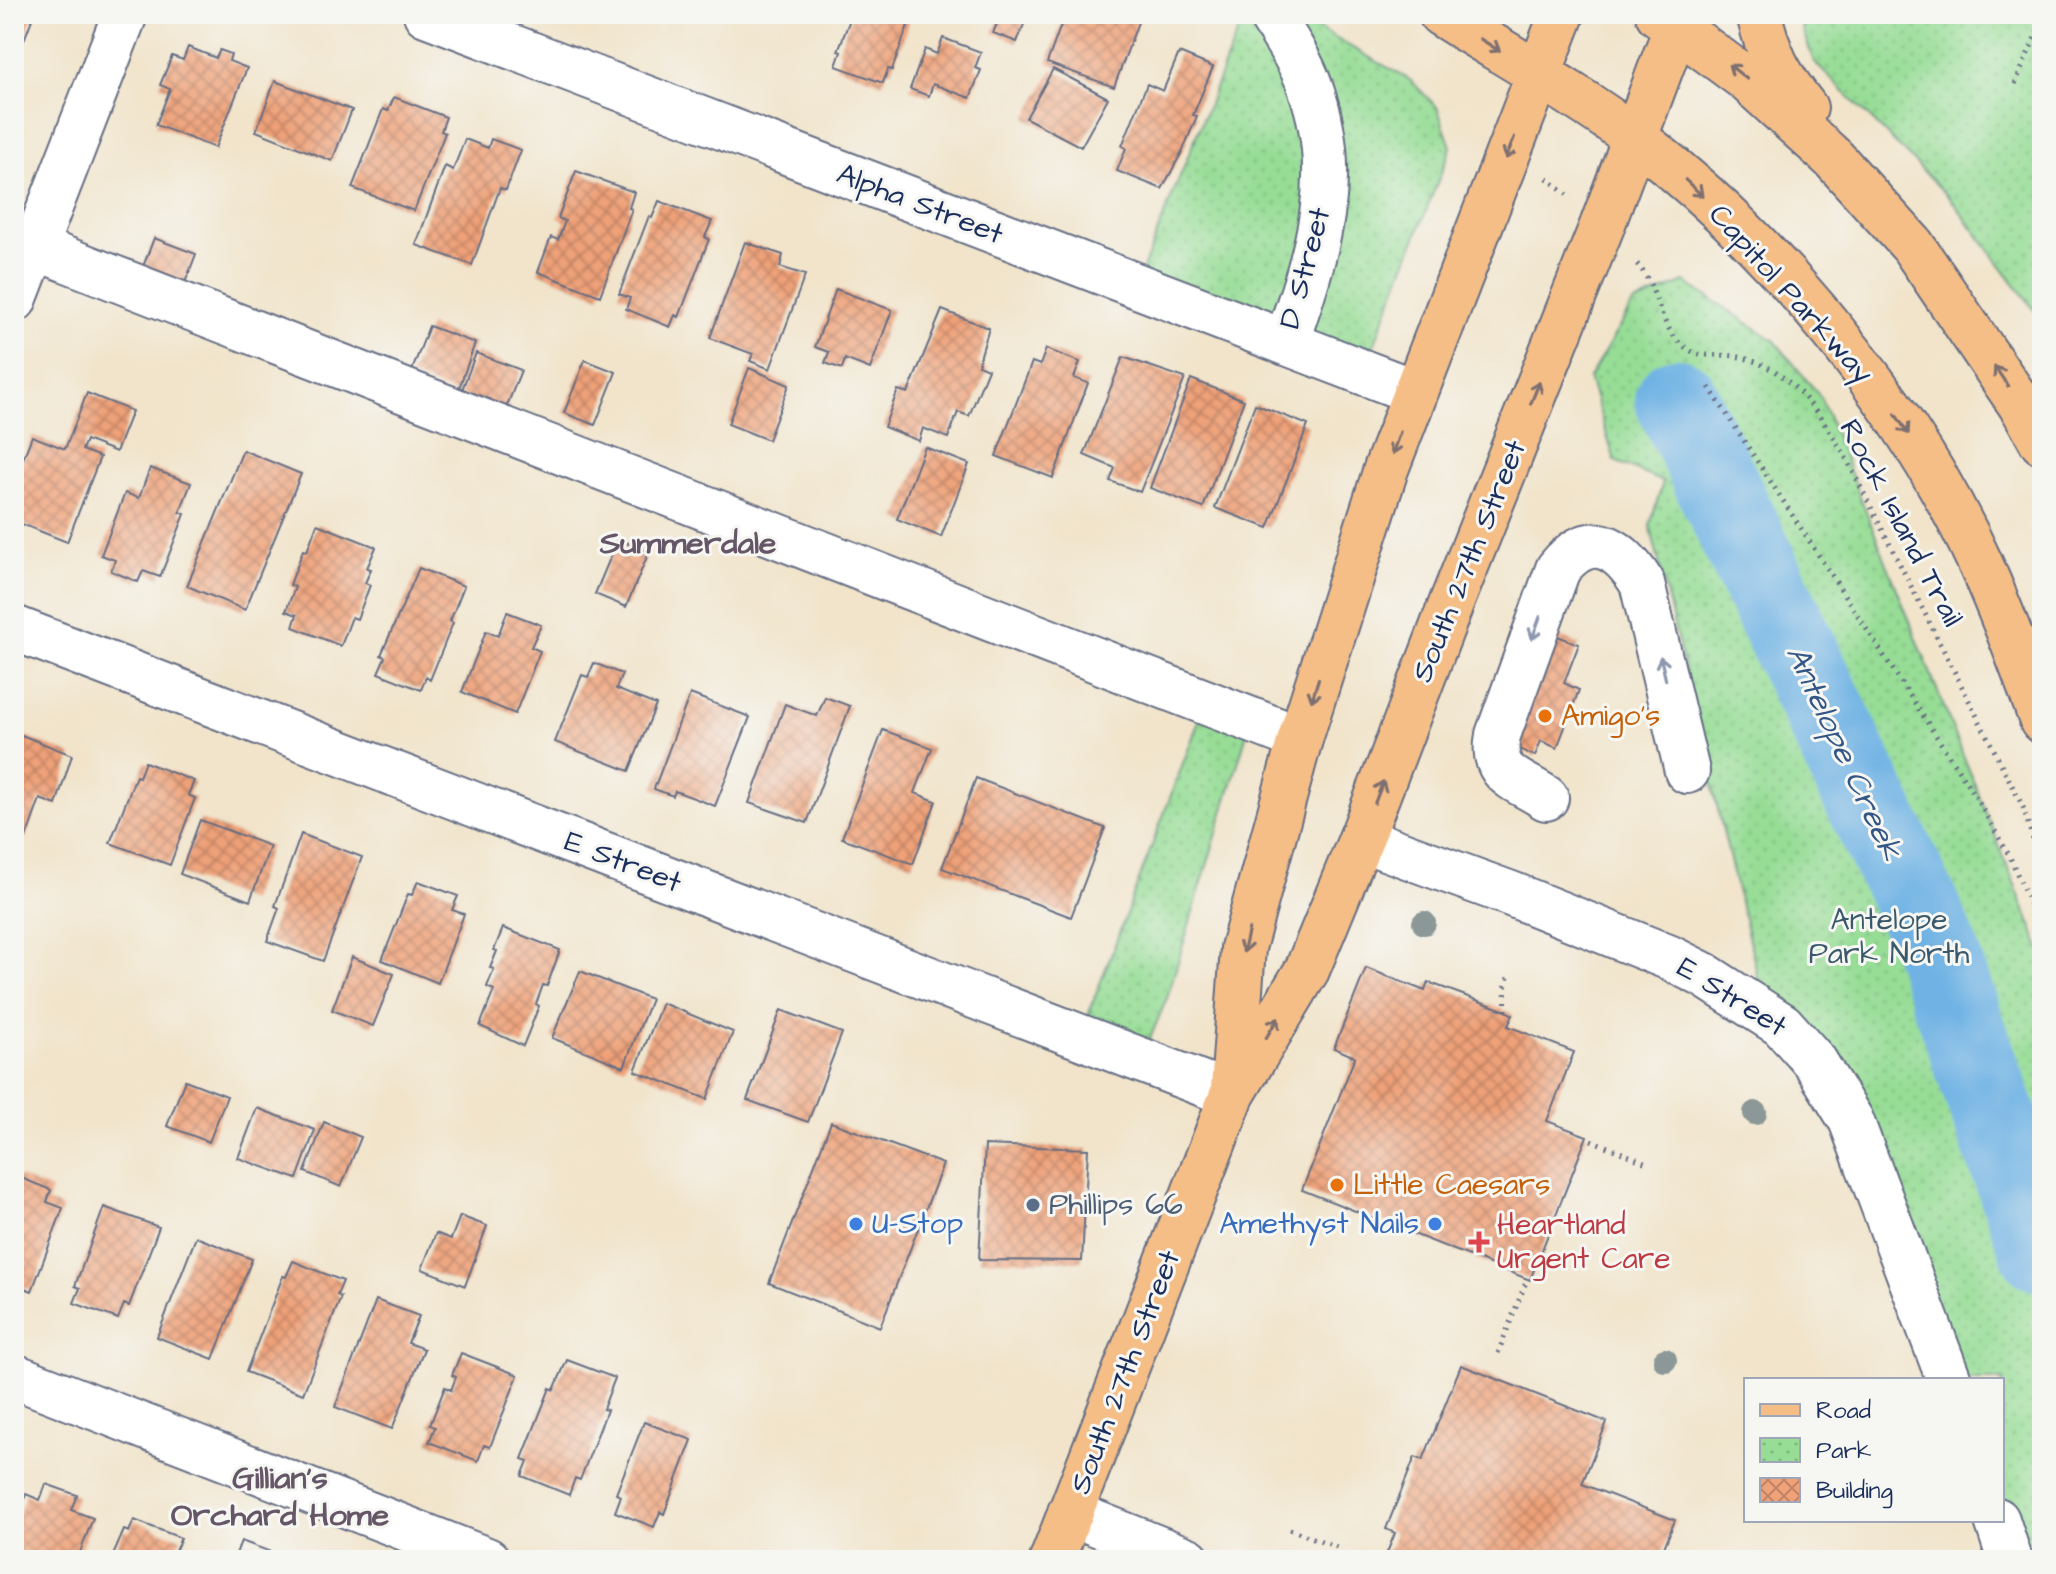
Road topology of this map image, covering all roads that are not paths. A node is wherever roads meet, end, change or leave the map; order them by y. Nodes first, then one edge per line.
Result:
1 (125, 14) edge
2 (426, 14) edge
3 (1270, 14) edge
4 (1441, 14) edge
5 (1562, 14) edge
6 (1759, 14) edge
7 (1672, 18) edge
8 (1540, 76) junction
9 (1634, 137) junction
10 (1912, 245) junction
11 (34, 247) junction
12 (14, 300) edge
13 (1286, 343) junction
14 (1415, 392) junction
15 (2042, 442) edge
16 (14, 628) edge
17 (2042, 721) edge
18 (1300, 739) junction
19 (1687, 771) dead end
20 (1546, 798) dead end
21 (1361, 839) junction
22 (1232, 1095) junction
23 (14, 1376) edge
24 (1948, 1378) edge
25 (1070, 1513) junction
26 (1998, 1522) edge
27 (487, 1560) edge
28 (1052, 1560) edge
29 (1188, 1560) edge
30 (2010, 1560) edge

1 - 11 street
2 - 13 street, Alpha Street
3 - 13 street, D Street
4 -> 8 main road, Capitol Parkway
5 - 8 main road, South 27th Street
6 - 10 main road
7 - 9 main road, South 27th Street
10 -> 7 main road
8 - 9 main road, Capitol Parkway
8 -> 14 main road, South 27th Street
9 -> 17 main road, Capitol Parkway
21 -> 9 main road, South 27th Street
15 -> 10 main road
11 - 12 street
11 - 18 street
13 - 14 street, Alpha Street
14 -> 18 main road, South 27th Street
16 - 22 street, E Street
18 -> 22 main road, South 27th Street
19 -> 20 street
22 -> 21 main road, South 27th Street
21 - 24 street, E Street
22 - 25 main road, South 27th Street
23 - 27 street
25 - 28 main road, South 27th Street
25 - 29 street
26 - 30 street

